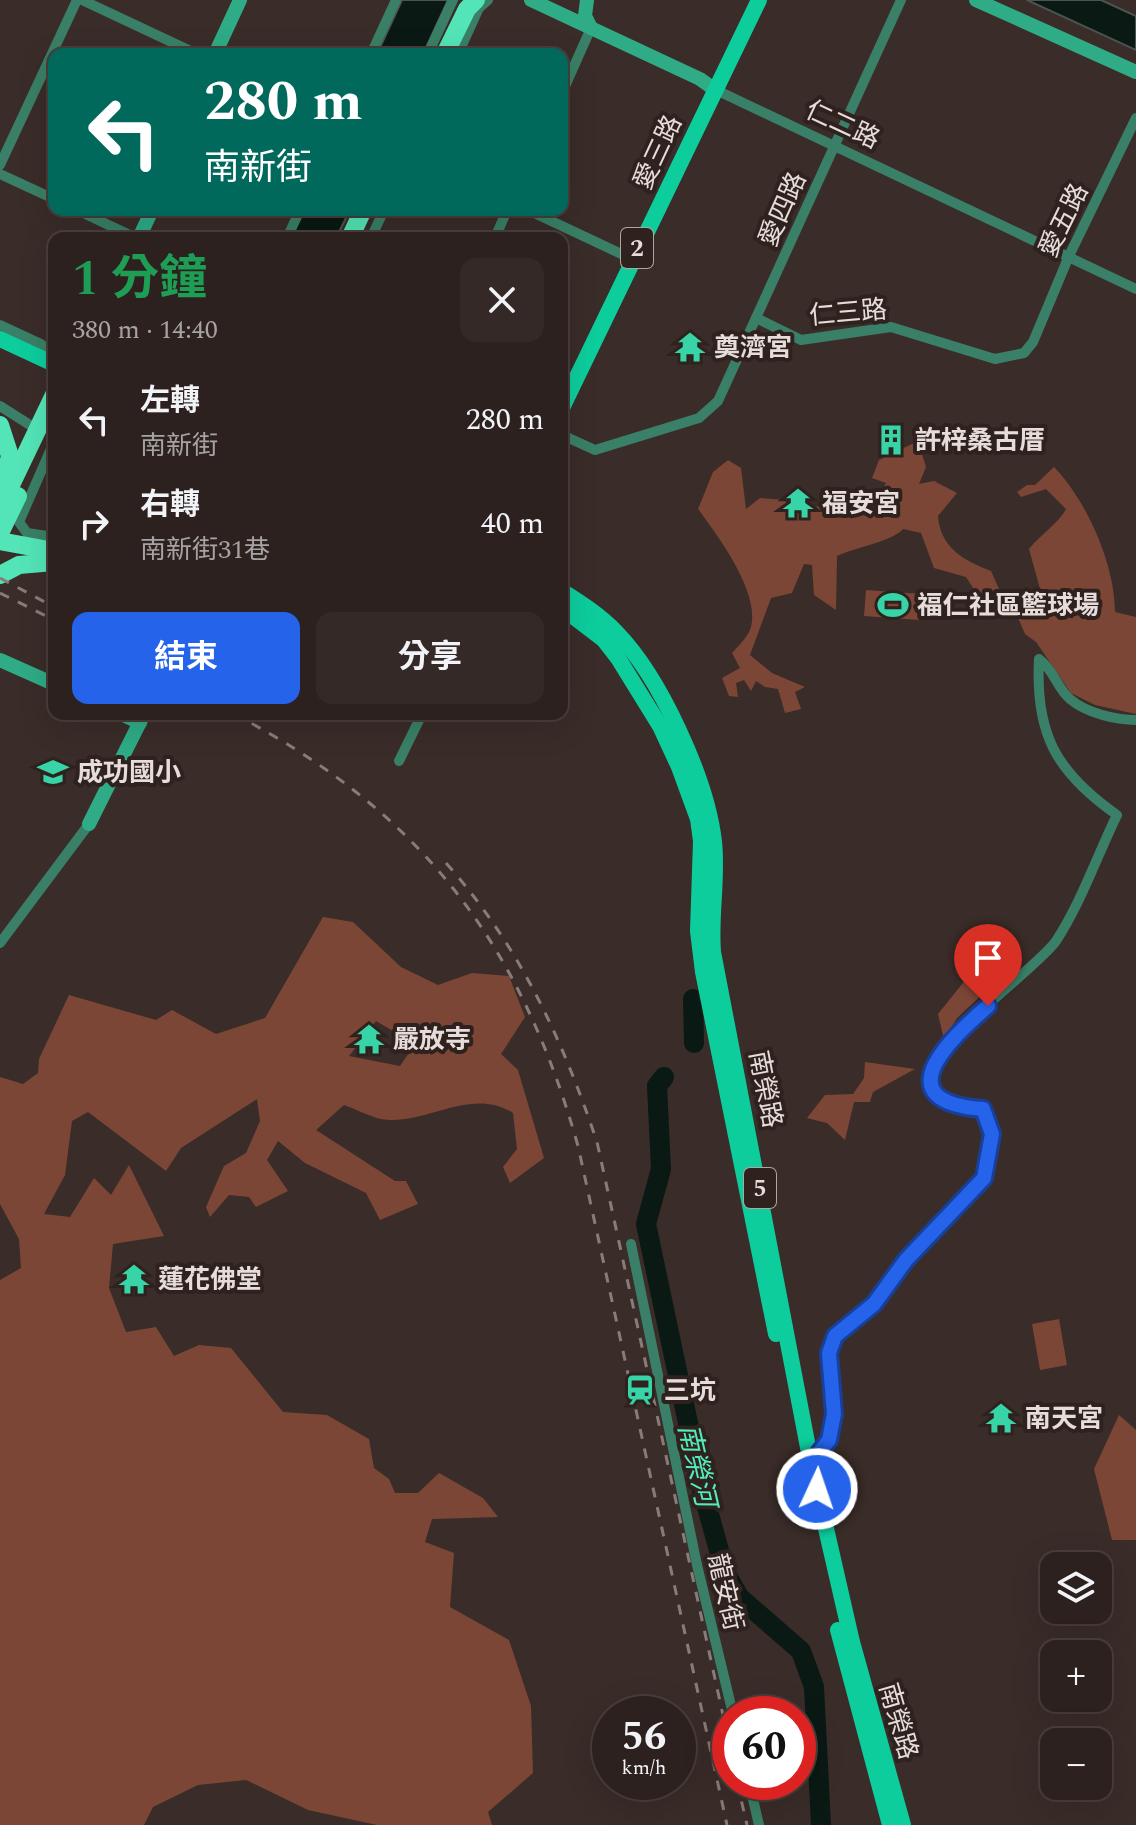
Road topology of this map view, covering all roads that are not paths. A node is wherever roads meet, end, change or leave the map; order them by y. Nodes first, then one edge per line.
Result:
1 (79, 0) edge
2 (240, 0) edge
3 (248, 0) edge
4 (396, 0) edge
5 (453, 0) edge
6 (467, 0) edge
7 (476, 0) edge
8 (488, 0) edge
9 (531, 0) edge
10 (587, 0) edge
11 (750, 0) edge
12 (759, 0) edge
13 (901, 0) edge
14 (976, 0) edge
15 (591, 28) junction
16 (56, 48) edge
17 (184, 48) edge
18 (218, 48) edge
19 (226, 48) edge
20 (374, 48) edge
21 (431, 48) edge
22 (441, 48) edge
23 (448, 48) edge
24 (461, 48) edge
25 (48, 65) edge
26 (1136, 72) edge
27 (568, 80) edge
28 (714, 89) junction
29 (1136, 118) edge
30 (834, 147) junction
31 (0, 165) edge
32 (0, 174) edge
33 (48, 196) edge
34 (89, 216) edge
35 (541, 216) edge
36 (123, 232) edge
37 (1069, 256) junction
38 (632, 259) junction
39 (1136, 289) edge
40 (756, 318) junction
41 (0, 325) edge
42 (0, 339) edge
43 (1033, 342) joint
44 (48, 350) edge
45 (48, 361) edge
46 (568, 395) edge
47 (0, 406) edge
48 (48, 408) edge
49 (0, 425) edge
50 (30, 425) dead end
51 (48, 434) edge
52 (568, 438) edge
53 (48, 456) edge
54 (0, 488) edge
55 (0, 508) edge
56 (0, 533) edge
57 (48, 536) edge
58 (0, 541) edge
59 (48, 550) edge
60 (48, 562) edge
61 (0, 575) edge
62 (568, 595) edge
63 (568, 613) edge
64 (0, 660) edge
65 (48, 681) edge
66 (141, 720) edge
67 (419, 720) edge
68 (1136, 720) edge
69 (399, 761) dead end
70 (89, 824) joint
71 (0, 943) edge
72 (631, 1244) dead end
73 (807, 1464) junction
74 (729, 1696) edge
75 (753, 1800) edge
76 (759, 1825) edge
77 (890, 1825) edge
78 (903, 1825) edge

1 - 16 street
1 - 17 street
2 - 18 street
3 - 19 street
4 - 20 street
5 - 21 street
6 - 22 highway
7 - 23 highway
8 - 24 street
9 - 15 street, 仁二路
10 - 15 street
11 - 28 main road, 愛三路 / 2
12 - 28 main road, 愛三路 / 2
13 - 30 street, 愛四路
14 - 26 street
15 - 27 street
15 - 28 street, 仁二路
25 - 31 street
28 - 30 street, 仁二路
28 - 38 main road, 愛三路 / 2
29 - 37 street, 愛五路
30 - 37 street, 仁二路
30 - 40 street, 愛四路
32 - 33 street
34 - 36 street
35 - 38 street
37 - 39 street, 仁二路
37 - 43 street, 愛五路
38 - 46 main road, 愛三路 / 2
40 - 43 street, 仁三路
40 - 52 street, 愛四路
41 - 44 street
42 - 45 main road
47 - 50 street
48 - 55 highway, bridge
49 - 54 highway, bridge
51 - 56 highway, bridge
53 - 57 street
58 - 59 highway
60 - 61 highway
62 - 73 main road, 南榮路 / 5
63 - 73 main road, 南榮路 / 5
64 - 65 street
66 - 70 street
67 - 69 street
68 - 73 street
70 - 71 street
72 - 74 street, 龍安街
73 - 77 main road, 南榮路 / 5
73 - 78 main road, 南榮路 / 5
75 - 76 street

